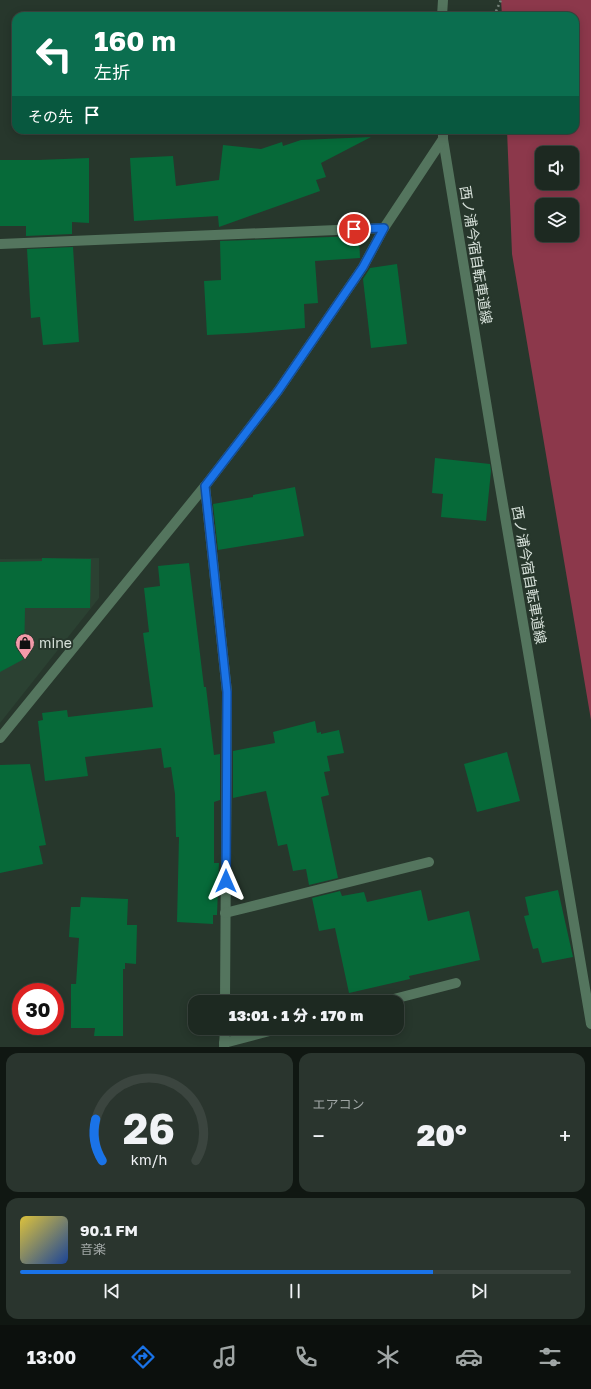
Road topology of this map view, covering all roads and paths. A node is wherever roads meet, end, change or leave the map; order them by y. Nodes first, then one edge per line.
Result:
1 (443, 0) edge
2 (501, 0) edge
3 (442, 12) edge
4 (496, 12) edge
5 (443, 134) edge
6 (384, 228) junction
7 (0, 244) edge
8 (205, 486) junction
9 (0, 738) edge
10 (429, 862) dead end
11 (225, 913) junction
12 (456, 983) dead end
13 (225, 995) edge
14 (404, 996) edge
15 (591, 1024) edge
16 (258, 1035) edge
17 (224, 1045) edge

1 - 3 street
2 - 4 path
5 - 6 street
5 - 15 street, 西ノ浦今宿自転車道線
6 - 7 street
6 - 8 street
8 - 9 street
8 - 11 street
10 - 11 street
11 - 13 street
12 - 14 street
16 - 17 street

